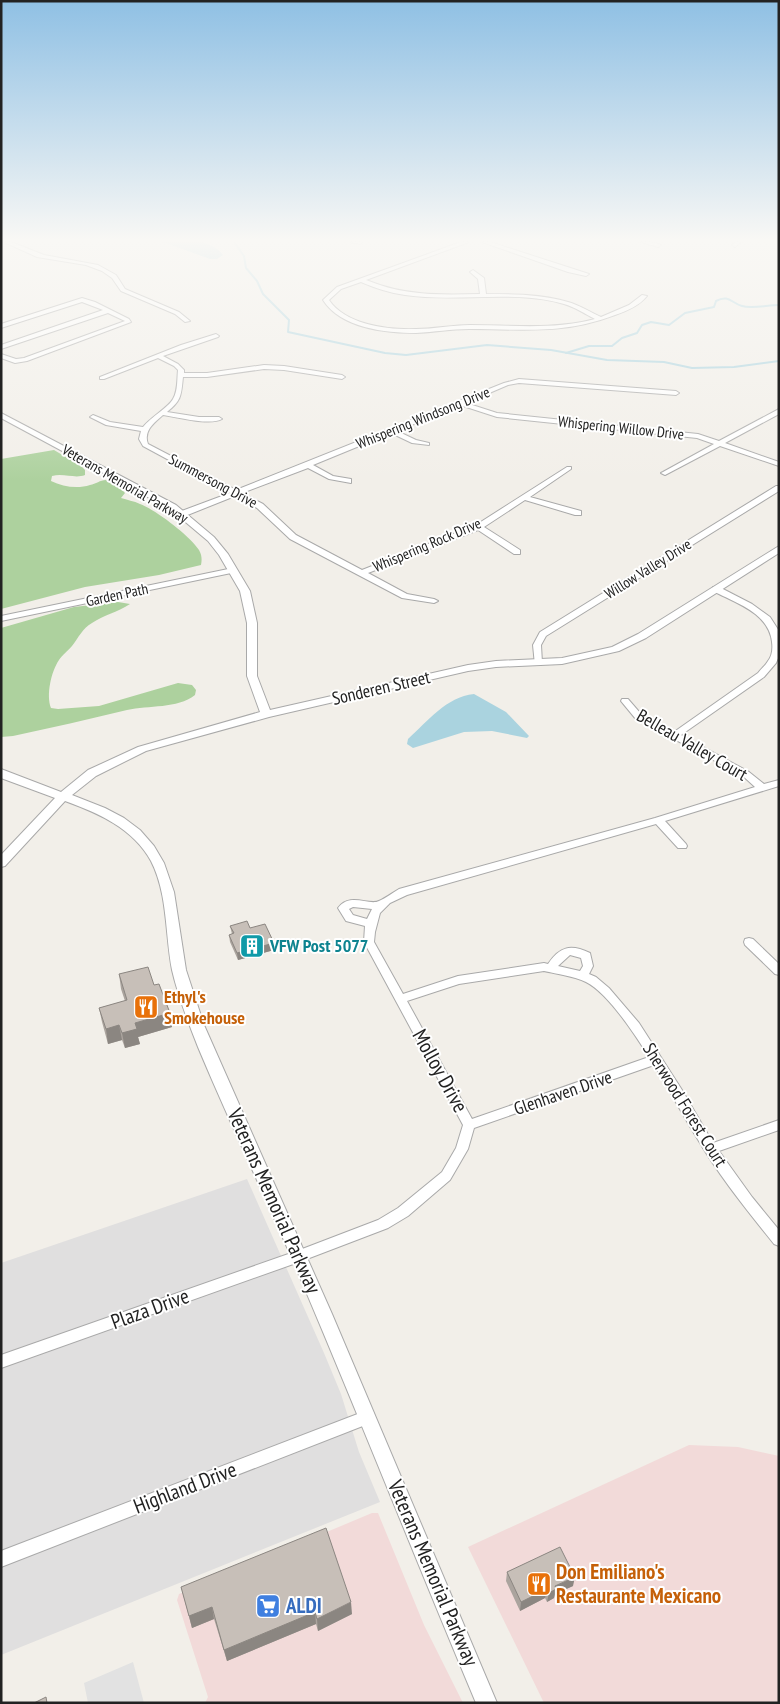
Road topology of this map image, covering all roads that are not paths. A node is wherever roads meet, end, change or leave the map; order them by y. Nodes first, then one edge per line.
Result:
1 (15, 322) edge
2 (75, 322) edge
3 (128, 322) edge
4 (360, 322) edge
5 (593, 322) edge
6 (1, 326) edge
7 (136, 326) dead end
8 (216, 336) dead end
9 (1, 346) edge
10 (58, 348) junction
11 (1, 356) edge
12 (159, 356) junction
13 (181, 375) junction
14 (342, 377) dead end
15 (102, 378) dead end
16 (676, 393) dead end
17 (461, 403) junction
18 (779, 410) edge
19 (162, 413) junction
20 (1, 415) edge
21 (93, 417) dead end
22 (219, 419) dead end
23 (144, 429) junction
24 (391, 431) junction
25 (718, 442) junction
26 (427, 444) dead end
27 (779, 464) edge
28 (308, 465) junction
29 (569, 468) dead end
30 (665, 473) dead end
31 (348, 481) dead end
32 (779, 488) edge
33 (236, 492) junction
34 (526, 498) junction
35 (578, 513) dead end
36 (182, 514) junction
37 (479, 527) junction
38 (779, 549) edge
39 (517, 552) dead end
40 (233, 570) junction
41 (362, 573) junction
42 (716, 589) junction
43 (434, 601) dead end
44 (1, 619) edge
45 (538, 663) junction
46 (625, 702) dead end
47 (266, 714) junction
48 (675, 736) junction
49 (1, 773) edge
50 (779, 783) edge
51 (761, 787) junction
52 (62, 797) junction
53 (658, 820) junction
54 (682, 846) dead end
55 (1, 863) edge
56 (378, 906) junction
57 (369, 923) junction
58 (749, 942) dead end
59 (551, 968) junction
60 (779, 971) edge
61 (584, 976) junction
62 (400, 999) junction
63 (657, 1059) junction
64 (469, 1125) junction
65 (779, 1125) edge
66 (710, 1149) junction
67 (779, 1240) edge
68 (299, 1256) junction
69 (1, 1362) edge
70 (368, 1418) junction
71 (1, 1559) edge
72 (487, 1703) edge

1 - 6 street
2 - 9 street
3 - 10 street
4 - 5 street
7 - 10 street
8 - 12 street
10 - 11 street
12 - 13 street
12 - 15 street
13 - 14 street
13 - 19 street
16 - 17 street, Whispering Windsong Drive
17 - 24 street, Whispering Windsong Drive
17 - 25 street, Whispering Willow Drive
18 - 25 street
19 - 22 street
19 - 23 street
20 - 36 street, Veterans Memorial Parkway
21 - 23 street
23 - 33 street, Summersong Drive
24 - 26 street
24 - 28 street, Whispering Windsong Drive
25 - 27 street, Whispering Willow Drive
25 - 30 street
28 - 31 street
28 - 33 street, Whispering Windsong Drive
29 - 34 street, Whispering Rock Drive
32 - 45 street, Willow Valley Drive
33 - 36 street, Whispering Windsong Drive
33 - 41 street, Summersong Drive
34 - 35 street
34 - 37 street, Whispering Rock Drive
36 - 40 street, Veterans Memorial Parkway
37 - 39 street
37 - 41 street, Whispering Rock Drive
38 - 42 street, Sonderen Street
40 - 44 street, Garden Path
40 - 47 street, Veterans Memorial Parkway
41 - 43 street, Summersong Drive
42 - 45 street, Sonderen Street
42 - 48 street
45 - 47 street, Sonderen Street
46 - 48 street, Belleau Valley Court
47 - 52 street, Sonderen Street
48 - 51 street, Belleau Valley Court
49 - 52 street, Veterans Memorial Parkway
50 - 51 street
51 - 53 street
52 - 55 street, Sonderen Street
52 - 68 street, Veterans Memorial Parkway
53 - 54 street
53 - 56 street
56 - 57 street
56 - 57 street
57 - 62 street, Molloy Drive
58 - 60 street
59 - 61 street, Sherwood Forest Court
59 - 61 street
59 - 62 street, Sherwood Forest Court
61 - 63 street, Sherwood Forest Court
62 - 64 street, Molloy Drive
63 - 64 street, Glenhaven Drive
63 - 66 street, Sherwood Forest Court
64 - 68 street, Molloy Drive
65 - 66 street
66 - 67 street, Sherwood Forest Court
68 - 69 street, Plaza Drive
68 - 70 street, Veterans Memorial Parkway
70 - 71 street, Highland Drive
70 - 72 street, Veterans Memorial Parkway

